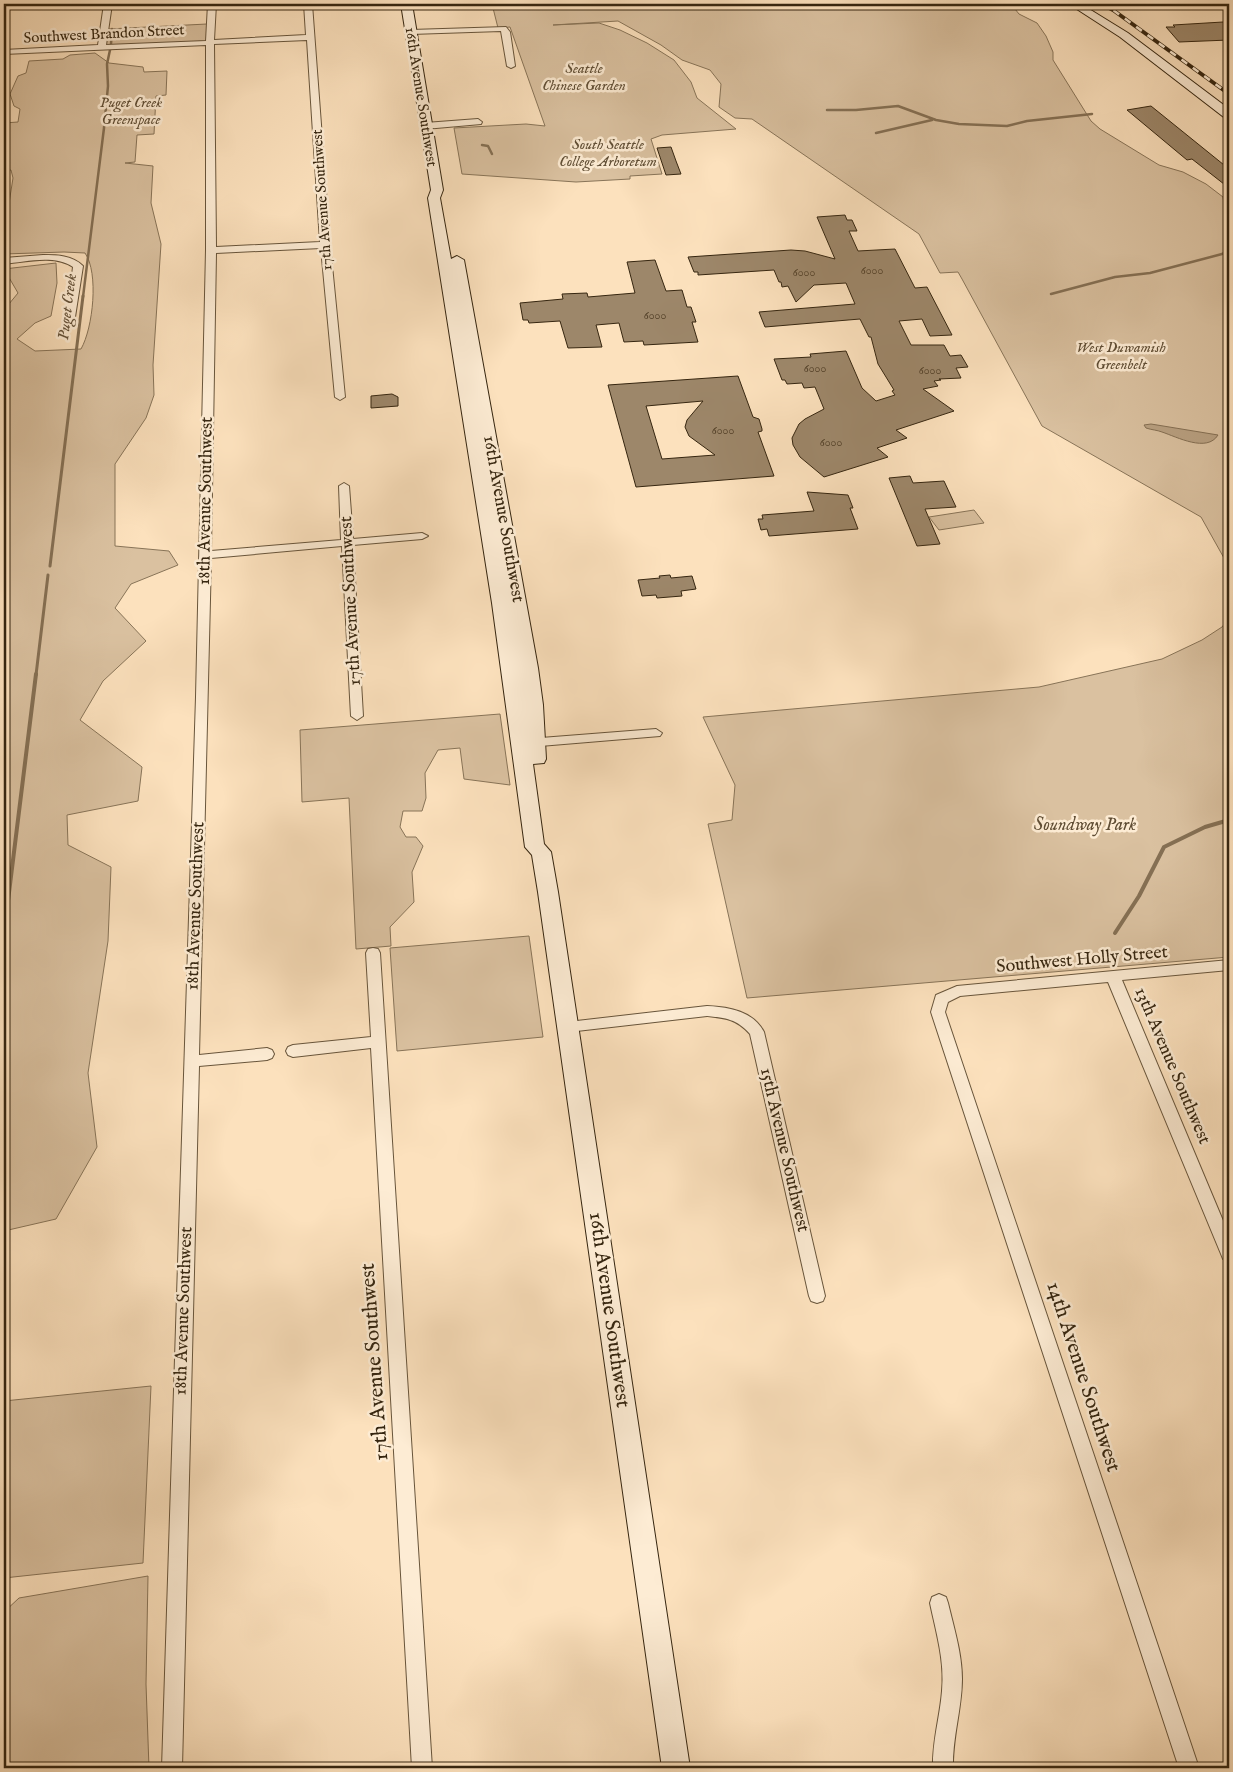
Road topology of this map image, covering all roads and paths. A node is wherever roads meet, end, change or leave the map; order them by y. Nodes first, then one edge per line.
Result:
1 (108, 4) edge
2 (212, 4) edge
3 (308, 4) edge
4 (406, 4) edge
5 (1074, 4) edge
6 (411, 32) junction
7 (310, 37) junction
8 (210, 42) junction
9 (102, 48) junction
10 (4, 52) edge
11 (511, 66) dead end
12 (1229, 115) edge
13 (478, 122) dead end
14 (425, 126) junction
15 (325, 245) junction
16 (211, 250) junction
17 (4, 261) edge
18 (72, 315) dead end
19 (340, 397) dead end
20 (344, 486) dead end
21 (422, 536) dead end
22 (348, 542) junction
23 (204, 554) junction
24 (357, 716) dead end
25 (656, 733) dead end
26 (529, 743) junction
27 (373, 953) dead end
28 (1229, 965) edge
29 (1113, 976) junction
30 (941, 999) joint
31 (568, 1027) junction
32 (379, 1042) junction
33 (293, 1051) dead end
34 (267, 1054) dead end
35 (191, 1061) junction
36 (1229, 1254) edge
37 (817, 1296) dead end
38 (939, 1603) dead end
39 (172, 1768) edge
40 (422, 1768) edge
41 (676, 1768) edge
42 (943, 1768) edge
43 (1189, 1768) edge

1 - 9 street
2 - 8 street, 18th Avenue Southwest
3 - 7 street, 17th Avenue Southwest
4 - 6 street, 16th Avenue Southwest
5 - 12 street
6 - 11 street
6 - 14 street, 16th Avenue Southwest
7 - 8 street, Southwest Brandon Street
7 - 15 street, 17th Avenue Southwest
8 - 9 street, Southwest Brandon Street
8 - 16 street, 18th Avenue Southwest
9 - 10 street, Southwest Brandon Street
13 - 14 street
14 - 26 street, 16th Avenue Southwest
15 - 16 street
15 - 19 street, 17th Avenue Southwest
16 - 23 street, 18th Avenue Southwest
17 - 18 street
20 - 22 street, 17th Avenue Southwest
21 - 22 street
22 - 23 street
22 - 24 street, 17th Avenue Southwest
23 - 35 street, 18th Avenue Southwest
25 - 26 street
26 - 31 street, 16th Avenue Southwest
27 - 32 street, 17th Avenue Southwest
28 - 29 street, Southwest Holly Street
29 - 30 street, Southwest Holly Street
29 - 36 street, 13th Avenue Southwest
30 - 43 street, 14th Avenue Southwest
31 - 37 street, 15th Avenue Southwest
31 - 41 street, 16th Avenue Southwest
32 - 33 street
32 - 40 street, 17th Avenue Southwest
34 - 35 street
35 - 39 street, 18th Avenue Southwest
38 - 42 street

